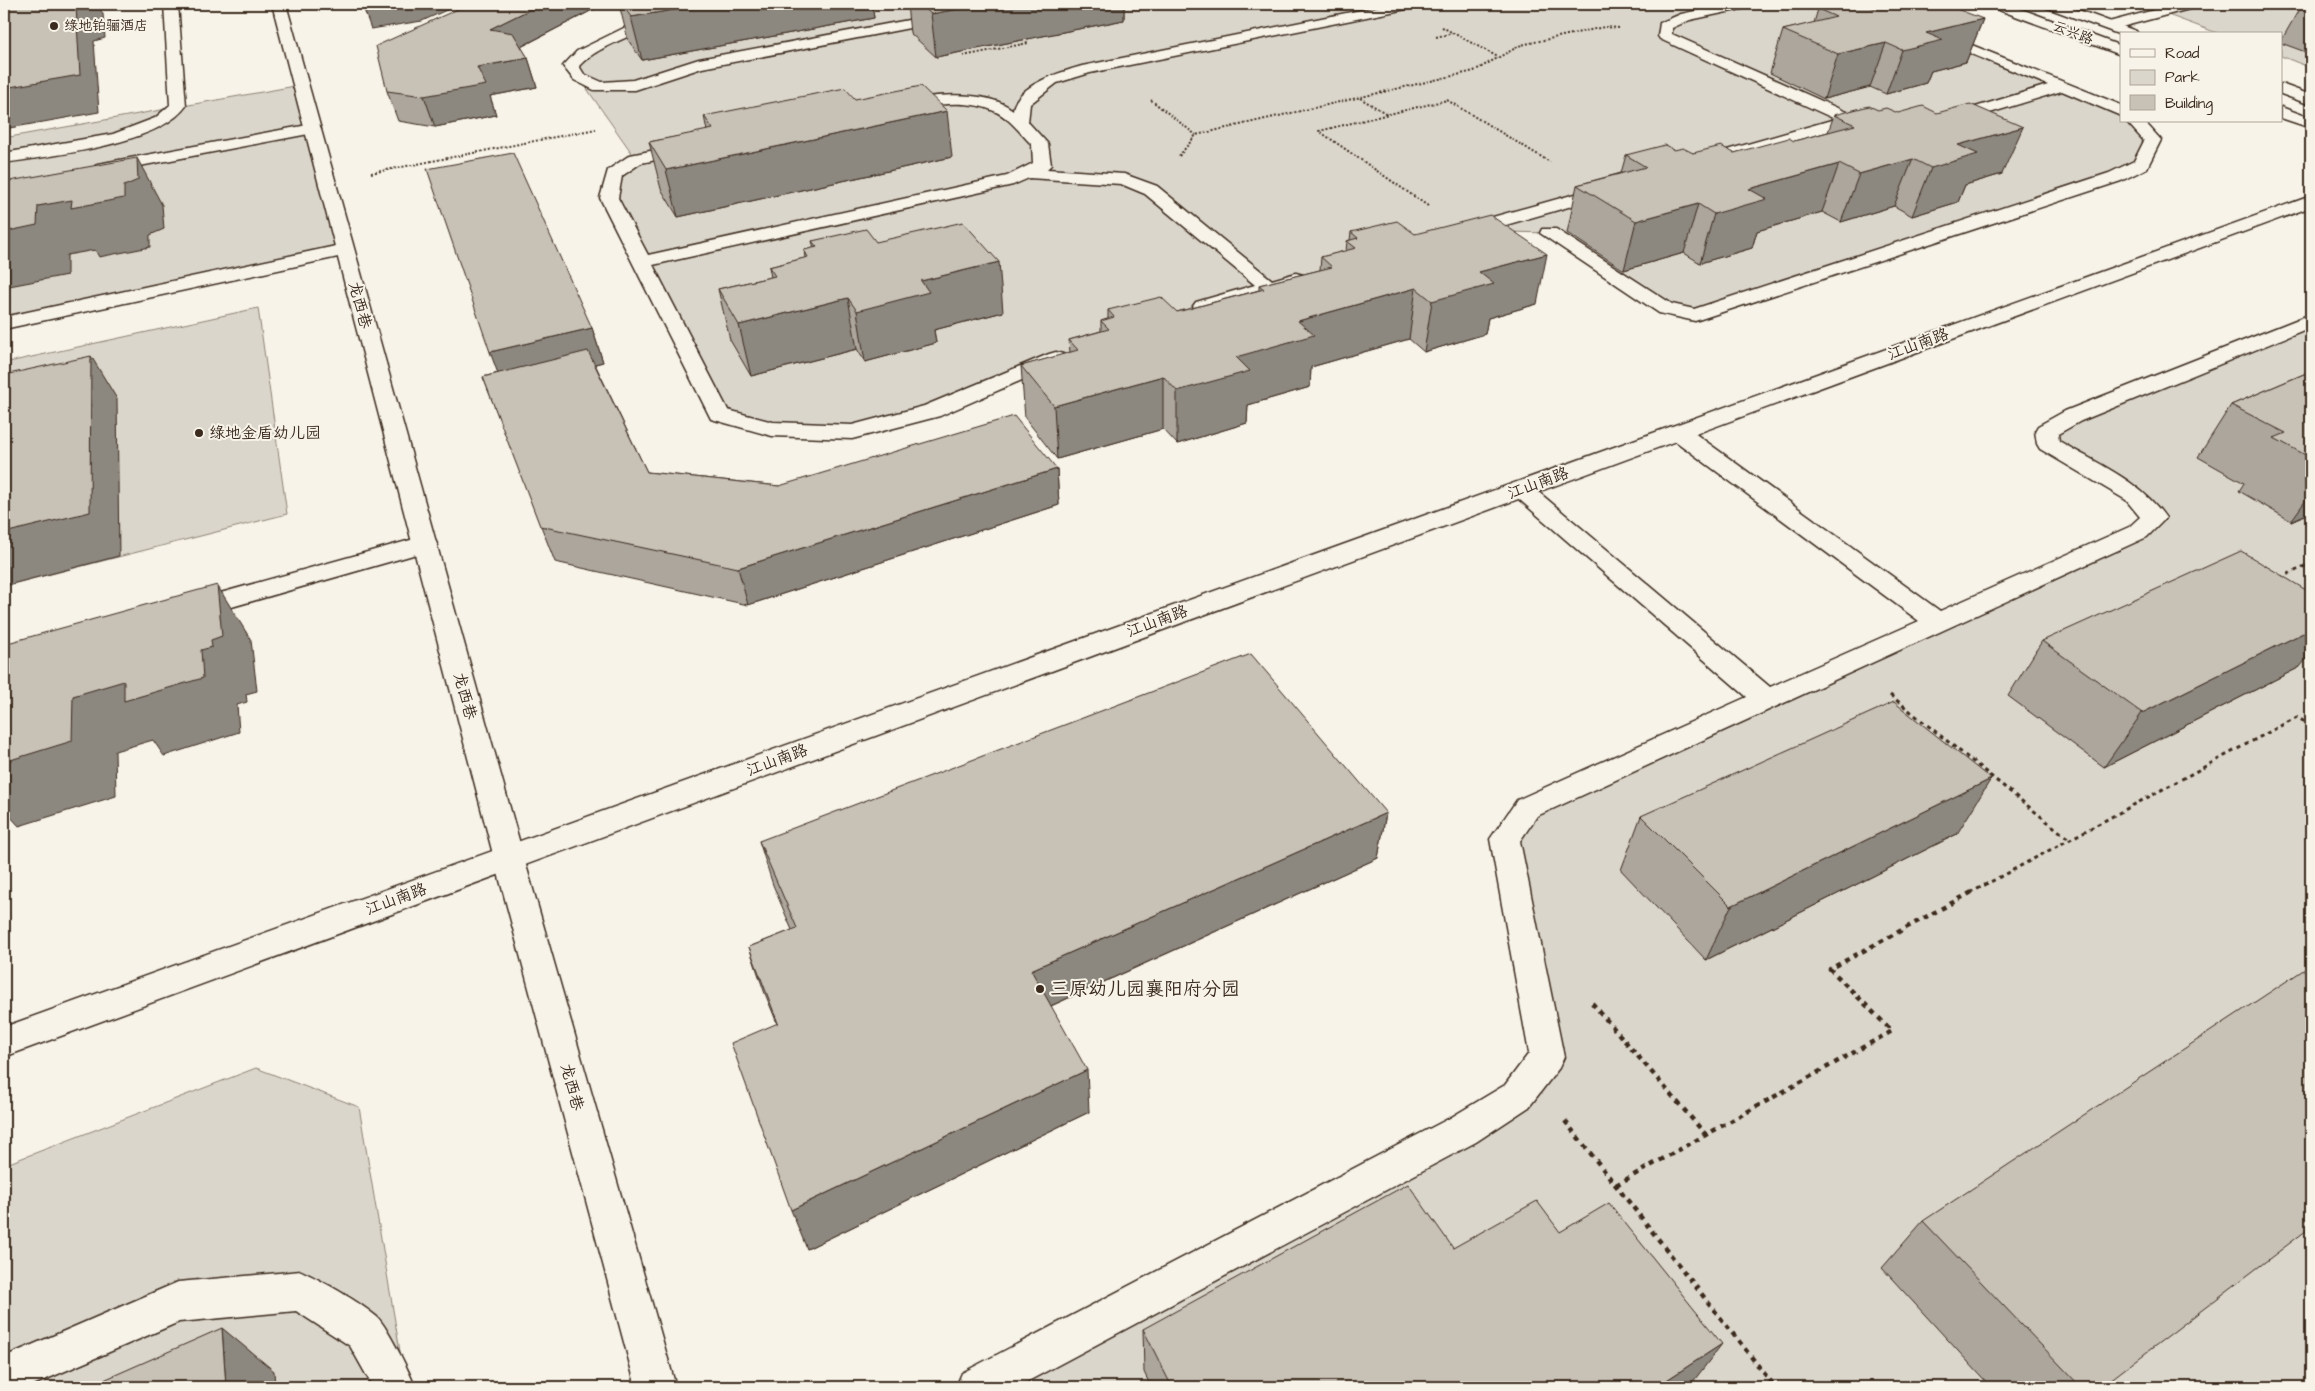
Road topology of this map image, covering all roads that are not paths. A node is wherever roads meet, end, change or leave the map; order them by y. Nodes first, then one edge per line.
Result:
1 (171, 4) edge
2 (279, 4) edge
3 (667, 4) edge
4 (1746, 4) edge
5 (1996, 4) edge
6 (2050, 4) edge
7 (2192, 4) edge
8 (1406, 5) edge
9 (958, 14) dead end
10 (2110, 26) junction
11 (1925, 30) edge
12 (2126, 32) edge
13 (2120, 51) edge
14 (2063, 86) junction
15 (2282, 89) edge
16 (2311, 100) edge
17 (880, 110) edge
18 (2120, 111) edge
19 (2282, 112) edge
20 (1930, 118) edge
21 (1880, 119) edge
22 (1850, 120) junction
23 (2135, 122) edge
24 (1020, 123) junction
25 (2311, 123) edge
26 (312, 129) junction
27 (704, 146) edge
28 (4, 158) edge
29 (1693, 166) edge
30 (91, 170) edge
31 (1027, 173) junction
32 (1628, 184) edge
33 (2311, 201) edge
34 (1549, 232) dead end
35 (1446, 236) edge
36 (345, 250) junction
37 (642, 262) junction
38 (1314, 274) edge
39 (1269, 287) junction
40 (1188, 310) edge
41 (2311, 320) edge
42 (4, 323) edge
43 (1069, 353) edge
44 (1678, 432) junction
45 (1521, 489) junction
46 (424, 544) junction
47 (166, 617) edge
48 (1938, 622) junction
49 (1768, 700) junction
50 (509, 858) junction
51 (4, 1042) edge
52 (4, 1377) edge
53 (395, 1387) edge
54 (656, 1387) edge
55 (976, 1387) edge

1 - 28 street
2 - 26 street, 龙西巷
3 - 9 street
4 - 22 street
5 - 13 street, 云兴路
6 - 10 street, 云兴路
7 - 10 street
8 - 24 street
10 - 12 street, 云兴路
11 - 14 street
14 - 18 street
14 - 20 street
15 - 16 street
17 - 24 street
19 - 25 street
21 - 22 street
22 - 29 street
23 - 34 street
24 - 31 street
26 - 30 street
26 - 36 street, 龙西巷
27 - 37 street
31 - 37 street
31 - 39 street
32 - 35 street
33 - 44 street, 江山南路
36 - 42 street
36 - 46 street, 龙西巷
37 - 43 street
38 - 39 street
39 - 40 street
41 - 48 street
44 - 45 street, 江山南路
44 - 48 street
45 - 49 street
45 - 50 street, 江山南路
46 - 47 street
46 - 50 street, 龙西巷
48 - 49 street
49 - 55 street
50 - 51 street, 江山南路
50 - 54 street, 龙西巷
52 - 53 street

